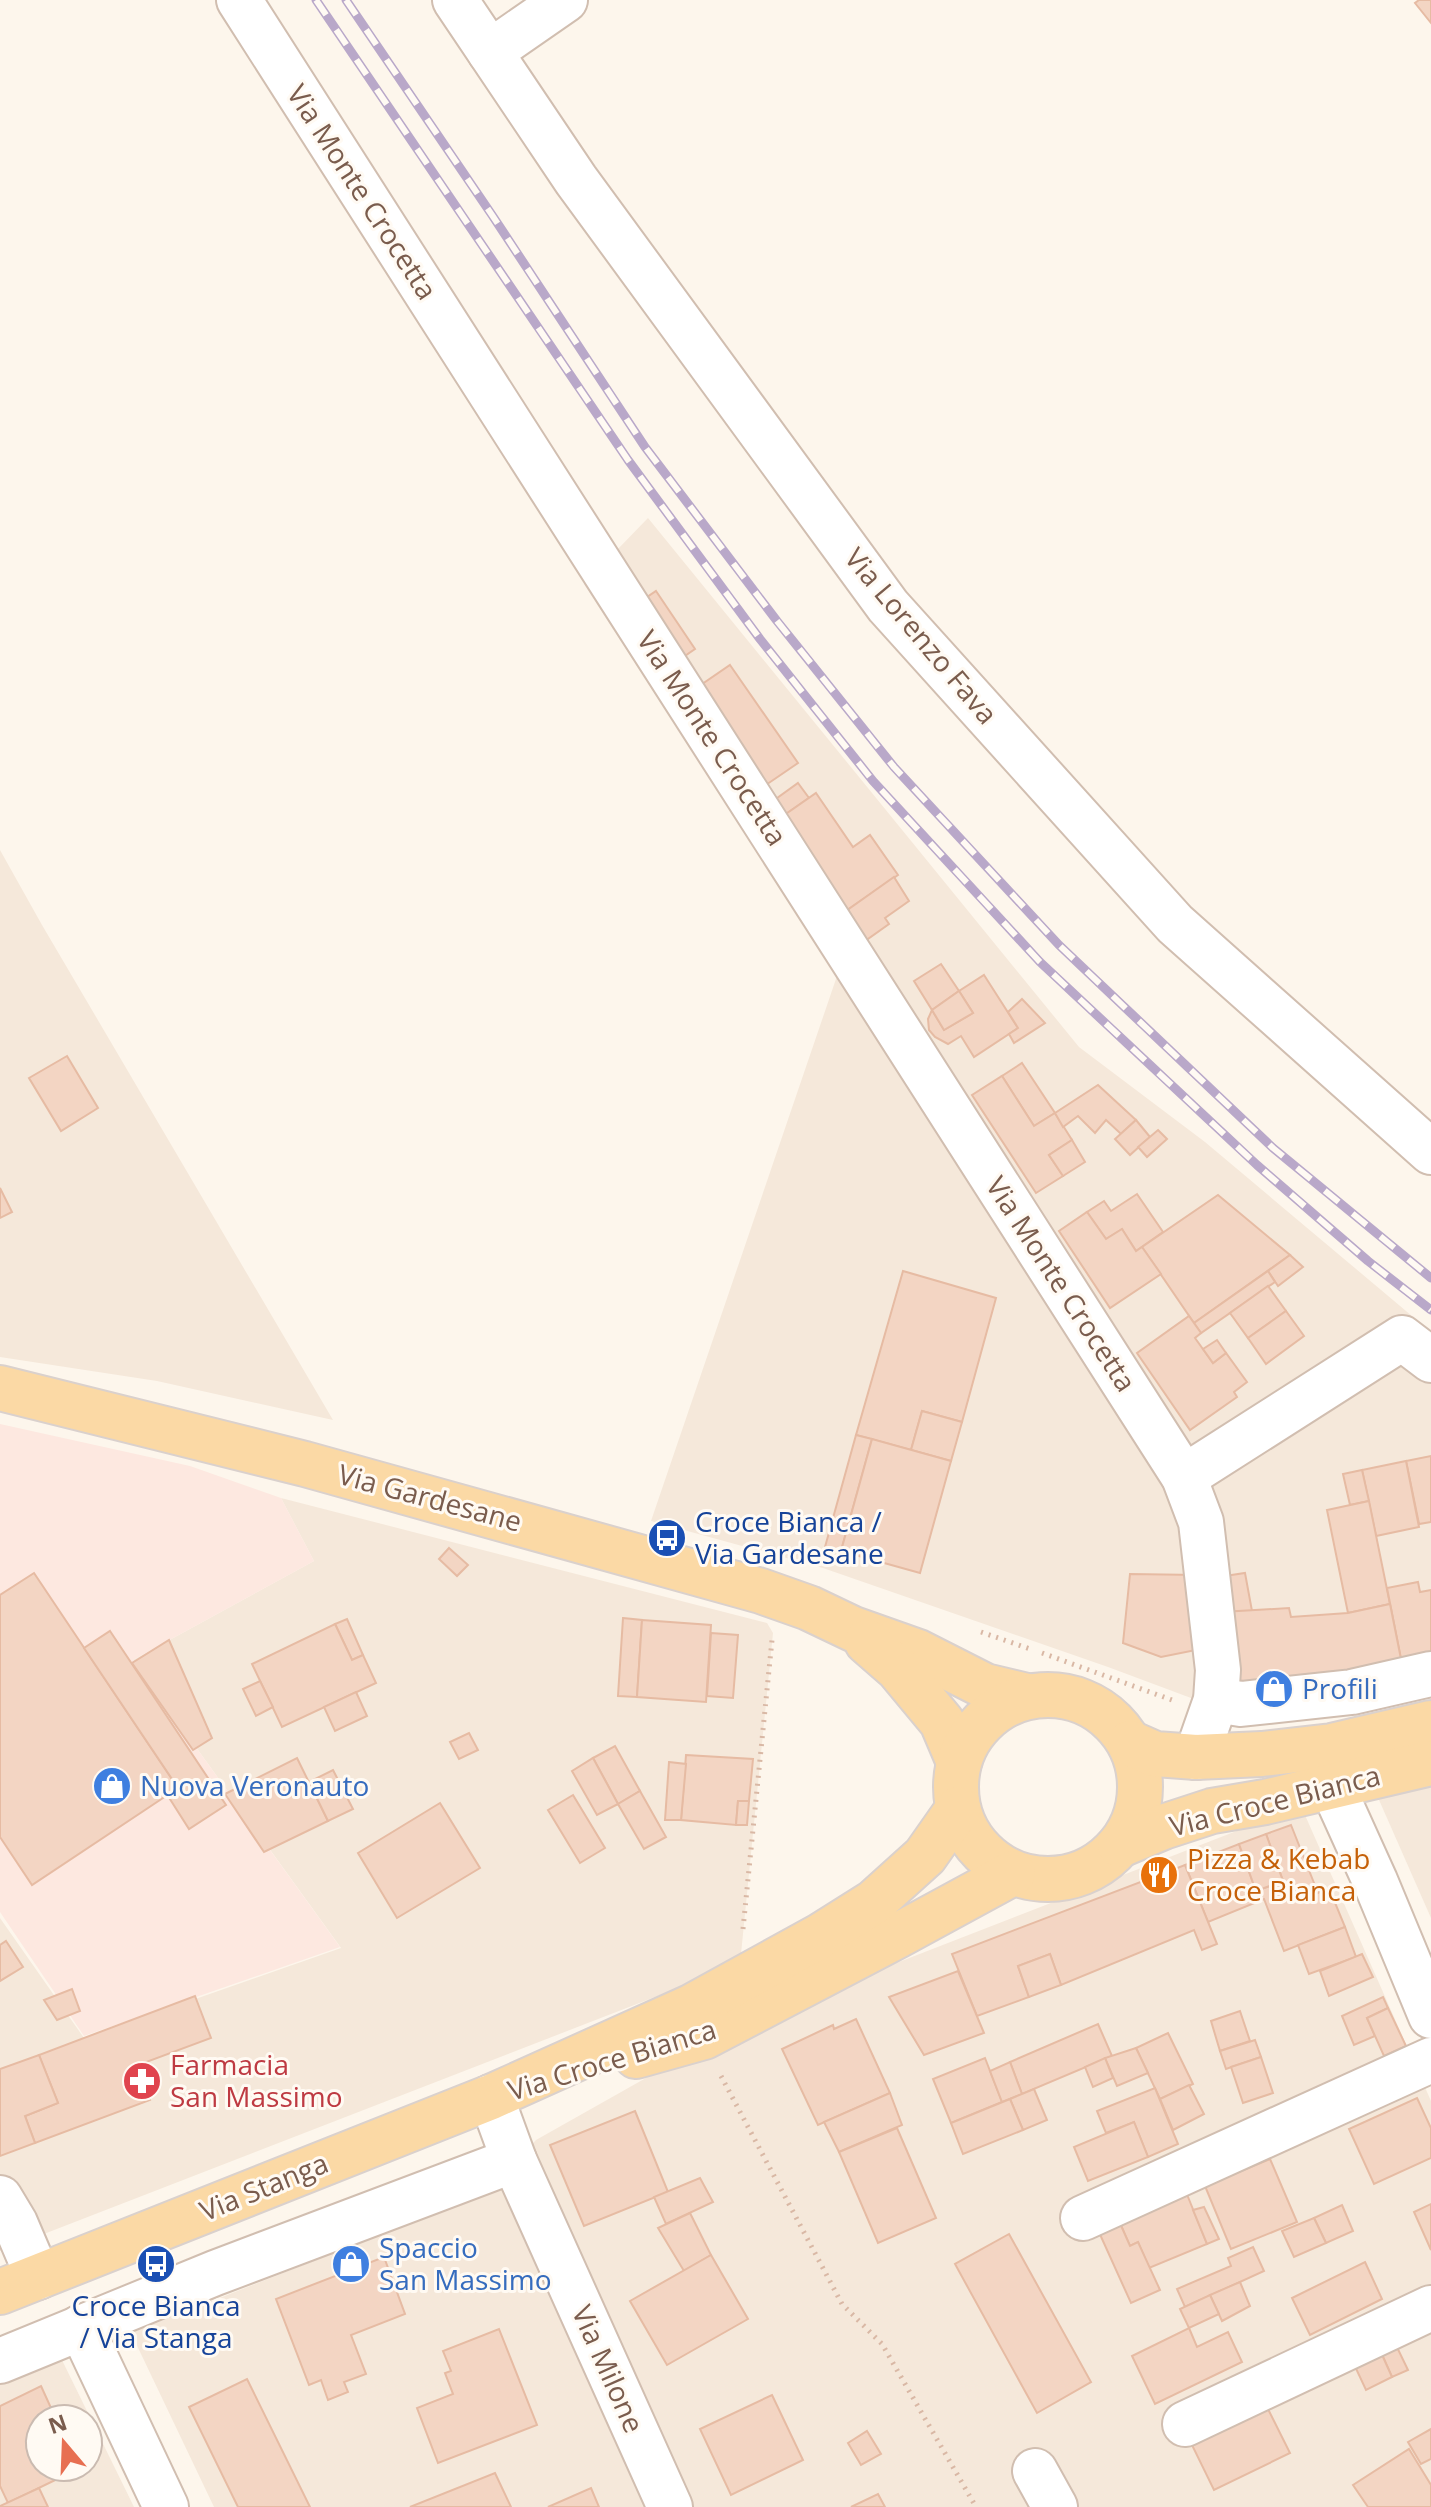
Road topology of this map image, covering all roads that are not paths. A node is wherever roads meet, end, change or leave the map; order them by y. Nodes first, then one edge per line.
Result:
1 (239, 0) edge
2 (455, 0) edge
3 (565, 0) edge
4 (490, 52) junction
5 (1431, 1152) edge
6 (1431, 1360) edge
7 (0, 1388) edge
8 (1184, 1477) junction
9 (853, 1629) junction
10 (1421, 1677) edge
11 (1027, 1696) junction
12 (1199, 1702) junction
13 (1431, 1723) edge
14 (1130, 1743) junction
15 (1196, 1757) junction
16 (959, 1762) junction
17 (1431, 1763) edge
18 (1332, 1786) junction
19 (958, 1809) junction
20 (1120, 1845) junction
21 (1013, 1873) junction
22 (1431, 2016) edge
23 (1431, 2060) edge
24 (491, 2097) junction
25 (514, 2160) junction
26 (0, 2198) edge
27 (1083, 2218) dead end
28 (19, 2284) edge
29 (1431, 2308) edge
30 (81, 2327) junction
31 (0, 2361) edge
32 (1185, 2424) dead end
33 (166, 2507) edge
34 (670, 2507) edge

1 - 8 street, Via Monte Crocetta
2 - 4 street, Via Lorenzo Fava
3 - 4 street
4 - 5 street, Via Lorenzo Fava
6 - 8 street
7 - 9 main road, Via Gardesane
8 - 12 street, Via Monte Crocetta
9 - 11 main road, Via Gardesane
9 - 16 main road, Via Gardesane
10 - 12 street
11 - 14 main road, Via Croce Bianca
11 - 16 main road, Via Croce Bianca
12 - 15 street, Via Monte Crocetta
13 - 15 main road, Via Croce Bianca
14 - 15 main road, Via Croce Bianca
14 - 20 main road, Via Croce Bianca
16 - 19 main road, Via Croce Bianca
17 - 18 main road, Via Croce Bianca
18 - 20 main road, Via Croce Bianca
18 - 22 street
19 - 21 main road, Via Croce Bianca
19 - 24 main road, Via Croce Bianca
20 - 21 main road, Via Croce Bianca
21 - 24 main road, Via Croce Bianca
23 - 27 street
24 - 25 street, Via Milone
24 - 28 main road, Via Stanga
25 - 30 street
25 - 34 street, Via Milone
26 - 28 street, Via Stanga
29 - 32 street
30 - 31 street
30 - 33 street

